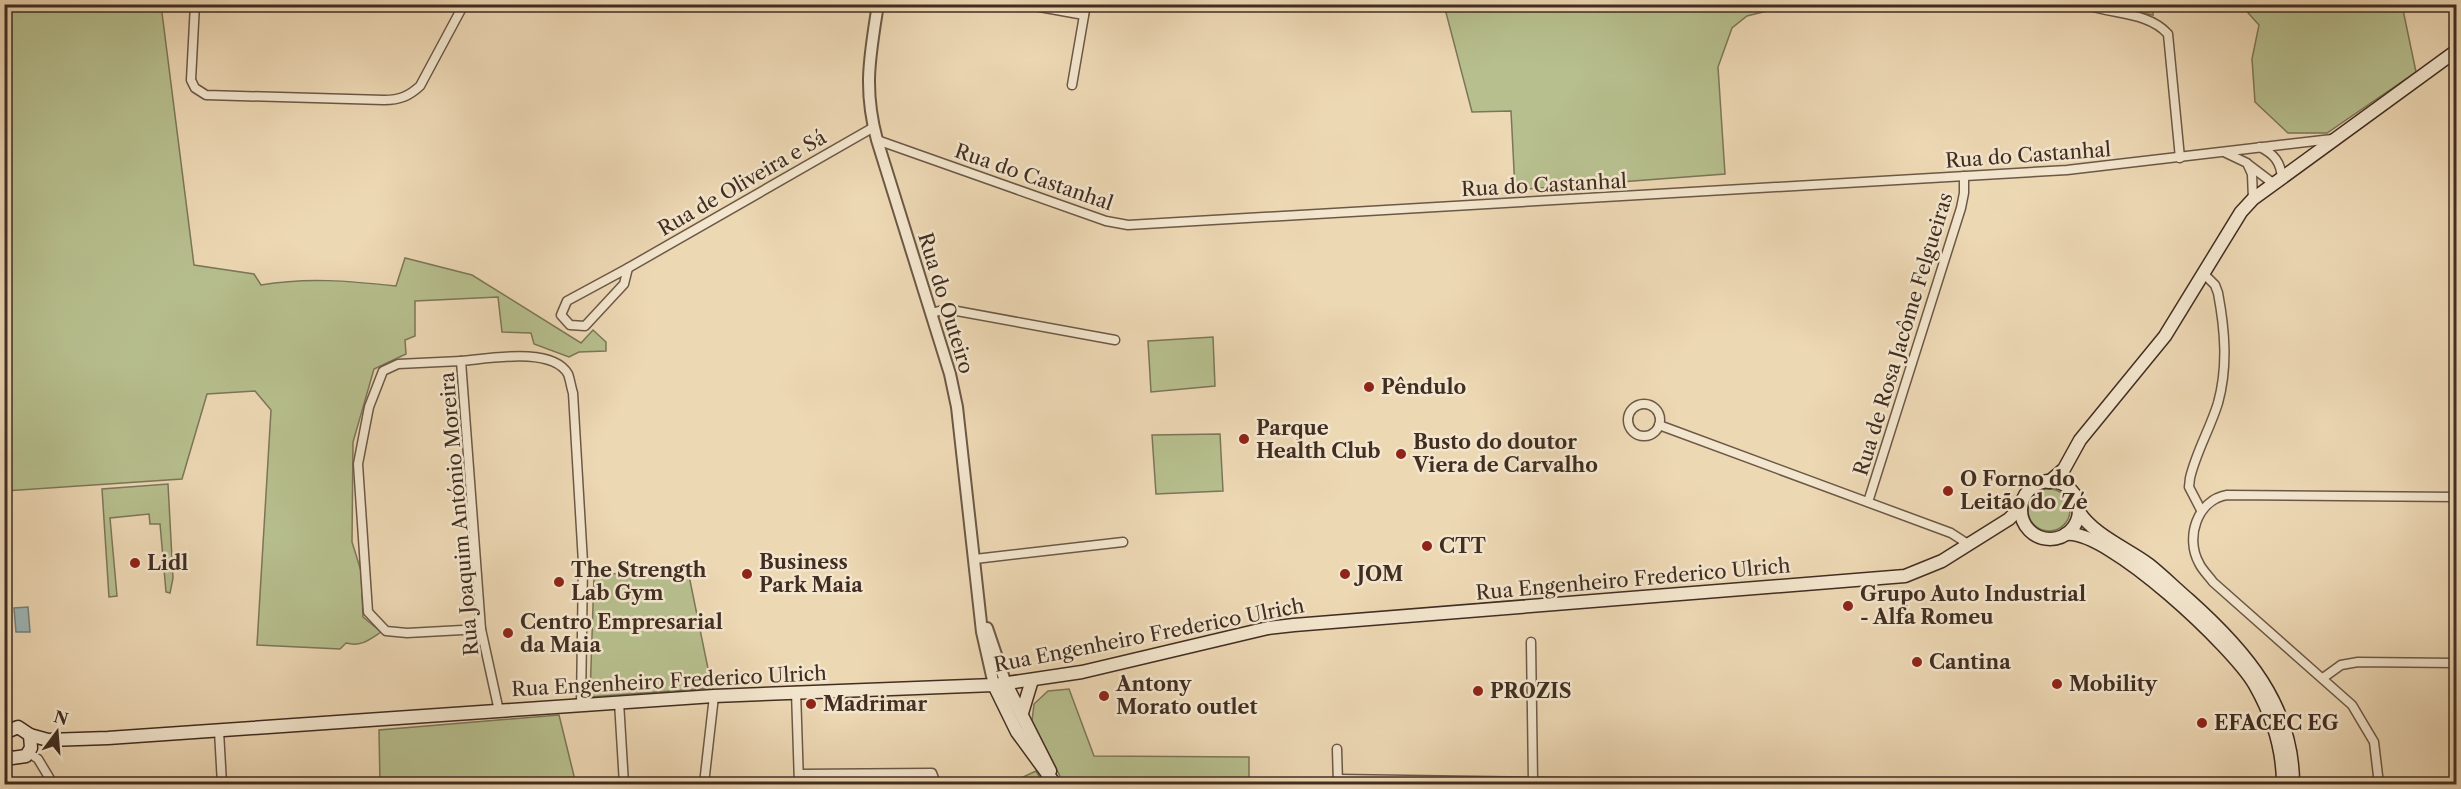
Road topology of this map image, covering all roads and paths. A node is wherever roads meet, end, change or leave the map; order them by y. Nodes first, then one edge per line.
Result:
1 (195, 4) edge
2 (464, 4) edge
3 (878, 4) edge
4 (1023, 4) edge
5 (1086, 4) edge
6 (2084, 4) edge
7 (1084, 15) junction
8 (2457, 51) edge
9 (1072, 85) dead end
10 (874, 127) junction
11 (2336, 139) junction
12 (877, 140) junction
13 (2258, 147) junction
14 (2225, 153) junction
15 (2180, 158) junction
16 (2247, 163) junction
17 (1964, 176) junction
18 (2278, 181) junction
19 (2253, 199) junction
20 (628, 268) junction
21 (2203, 273) junction
22 (932, 313) junction
23 (1114, 340) dead end
24 (460, 361) junction
25 (1659, 425) dead end
26 (2069, 460) junction
27 (2049, 482) junction
28 (2068, 488) junction
29 (2457, 497) edge
30 (1869, 502) junction
31 (2021, 507) junction
32 (2202, 510) junction
33 (2079, 512) junction
34 (1992, 528) junction
35 (2066, 534) junction
36 (2034, 535) junction
37 (1123, 542) dead end
38 (1968, 544) junction
39 (975, 559) junction
40 (481, 629) junction
41 (1531, 642) dead end
42 (2457, 663) edge
43 (2324, 678) junction
44 (1032, 681) junction
45 (1000, 685) junction
46 (796, 691) junction
47 (714, 696) junction
48 (619, 702) junction
49 (581, 705) junction
50 (499, 711) junction
51 (1022, 713) junction
52 (6, 726) edge
53 (219, 731) junction
54 (30, 745) junction
55 (1337, 749) dead end
56 (4, 753) edge
57 (800, 774) junction
58 (1533, 781) junction
59 (1338, 782) edge
60 (53, 784) edge
61 (222, 784) edge
62 (624, 784) edge
63 (704, 784) edge
64 (798, 784) edge
65 (936, 784) edge
66 (1055, 784) edge
67 (1691, 784) edge
68 (2283, 784) edge
69 (2293, 784) edge
70 (2379, 784) edge

1 - 2 street
3 - 10 street, Rua do Outeiro
4 - 7 street
5 - 7 street
6 - 15 street
7 - 9 street
8 - 11 main road
10 - 12 street, Rua do Outeiro
10 - 20 street, Rua de Oliveira e Sá
11 - 13 street, Rua do Castanhal
11 - 18 main road
12 - 17 street, Rua do Castanhal
12 - 22 street, Rua do Outeiro
13 - 14 street, Rua do Castanhal
13 - 18 street
14 - 15 street, Rua do Castanhal
14 - 16 street
15 - 17 street, Rua do Castanhal
16 - 18 street
16 - 19 street
17 - 30 street, Rua de Rosa Jacôme Felgueiras
18 - 19 main road
19 - 21 main road
20 - 20 street, Rua de Oliveira e Sá
21 - 26 main road
21 - 32 street
22 - 23 street
22 - 39 street, Rua do Outeiro
24 - 40 street, Rua Joaquim António Moreira
24 - 40 street
24 - 49 street, Rua Joaquim António Moreira
25 - 30 street
26 - 27 main road
26 - 28 main road
27 - 28 main road
27 - 31 main road
28 - 33 main road
29 - 32 street
30 - 38 street
31 - 34 main road, Rua Engenheiro Frederico Ulrich
31 - 36 main road
32 - 43 street
33 - 35 main road
33 - 69 main road
34 - 36 main road
34 - 38 main road, Rua Engenheiro Frederico Ulrich
35 - 36 main road
35 - 68 main road
37 - 39 street
38 - 44 main road, Rua Engenheiro Frederico Ulrich
39 - 45 street, Rua do Outeiro
40 - 50 street, Rua Joaquim António Moreira
41 - 58 street
42 - 43 street
43 - 70 street
44 - 45 main road, Rua Engenheiro Frederico Ulrich
44 - 51 main road
45 - 46 main road, Rua Engenheiro Frederico Ulrich
45 - 51 main road
45 - 66 main road
46 - 47 main road, Rua Engenheiro Frederico Ulrich
46 - 57 street
47 - 48 main road, Rua Engenheiro Frederico Ulrich
47 - 63 street
48 - 49 main road, Rua Engenheiro Frederico Ulrich
48 - 62 street
49 - 50 main road, Rua Engenheiro Frederico Ulrich
50 - 53 main road, Rua Engenheiro Frederico Ulrich
51 - 66 main road
52 - 54 main road, Rua Engenheiro Frederico Ulrich
53 - 54 main road, Rua Engenheiro Frederico Ulrich
53 - 61 street
54 - 56 main road, Rua Engenheiro Frederico Ulrich
54 - 60 street
55 - 59 street
57 - 64 street
57 - 65 street
58 - 59 street
58 - 67 street

